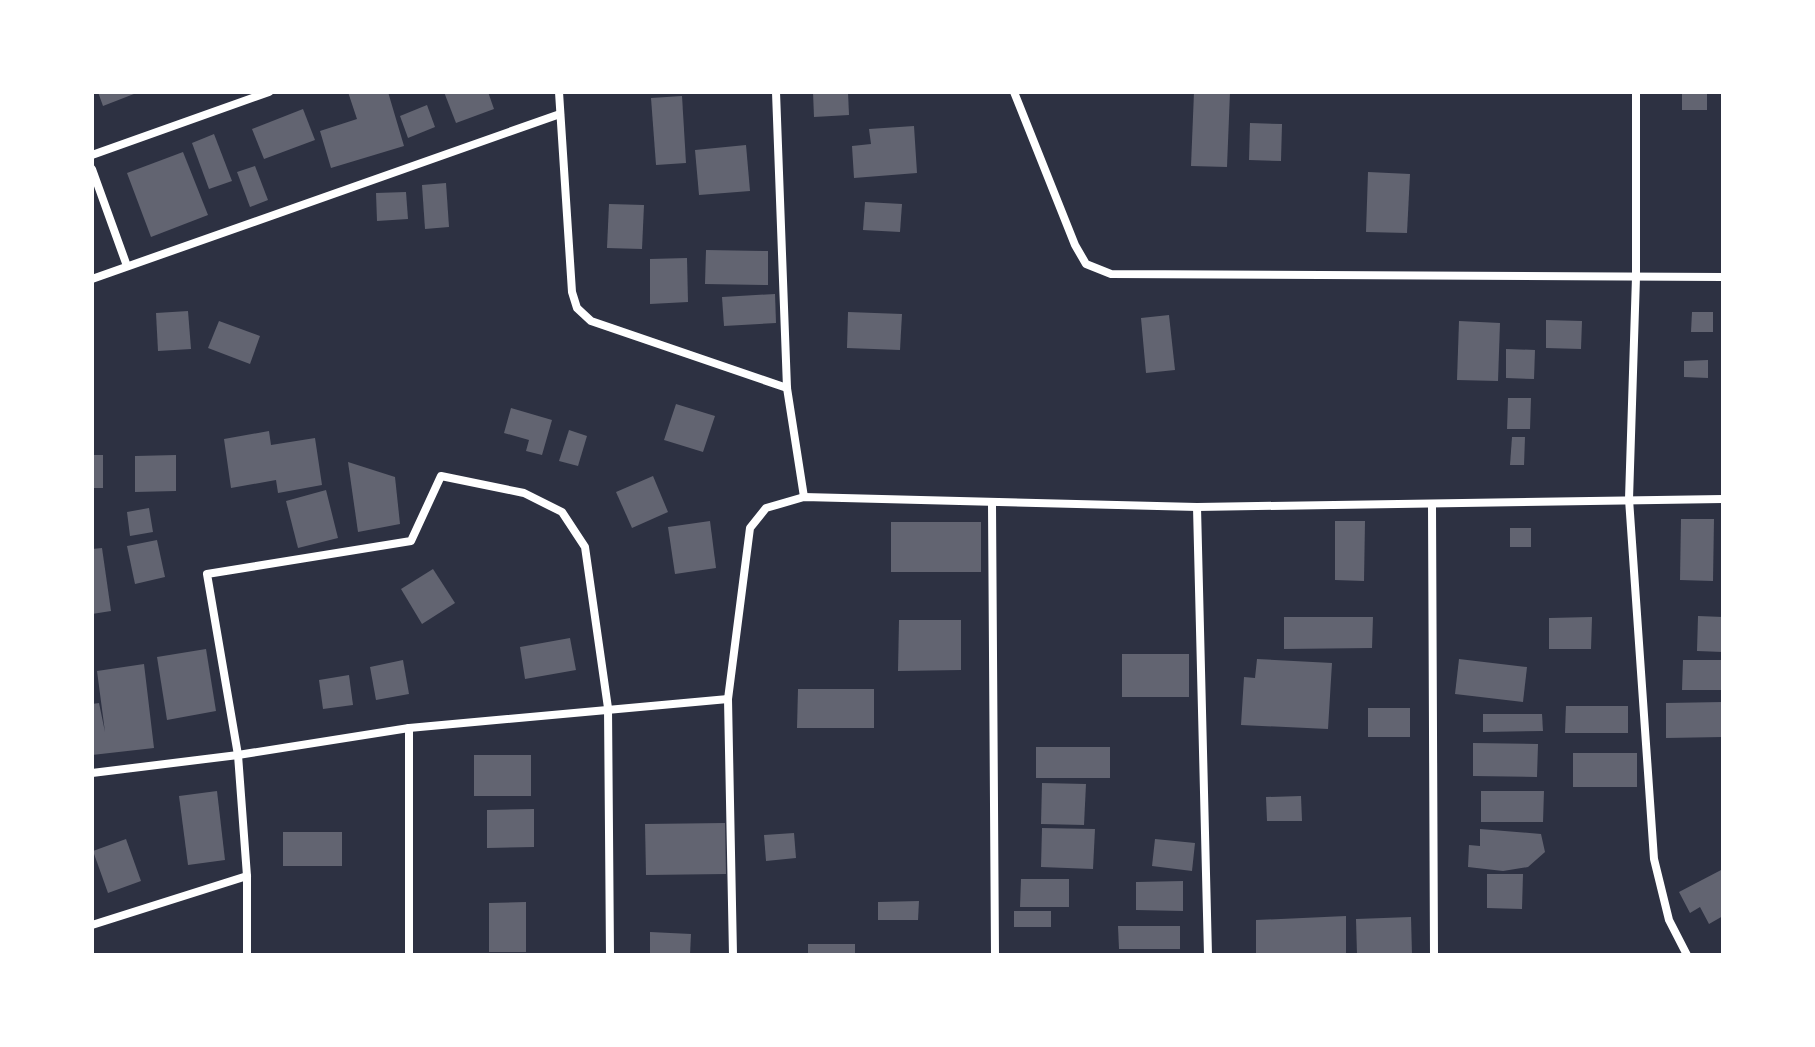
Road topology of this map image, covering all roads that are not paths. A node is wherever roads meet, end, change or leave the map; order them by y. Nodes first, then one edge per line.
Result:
1 (269, 92) edge
2 (559, 92) edge
3 (776, 92) edge
4 (1014, 92) edge
5 (1636, 92) edge
6 (560, 114) junction
7 (92, 155) edge
8 (92, 169) edge
9 (127, 266) junction
10 (1636, 277) junction
11 (1723, 277) edge
12 (92, 279) edge
13 (787, 388) junction
14 (804, 497) junction
15 (1629, 499) junction
16 (1723, 499) edge
17 (992, 504) junction
18 (1432, 505) junction
19 (1197, 507) junction
20 (728, 699) junction
21 (608, 708) junction
22 (409, 728) junction
23 (238, 755) junction
24 (92, 773) edge
25 (247, 876) junction
26 (92, 925) edge
27 (247, 955) edge
28 (409, 955) edge
29 (610, 955) edge
30 (733, 955) edge
31 (995, 955) edge
32 (1208, 955) edge
33 (1434, 955) edge
34 (1687, 955) edge

1 - 7 street
2 - 6 street
3 - 13 street
4 - 10 street
5 - 10 street
6 - 9 street
6 - 13 street
8 - 9 street
9 - 12 street
10 - 11 street
10 - 15 street
13 - 14 street
14 - 17 street
14 - 20 street
15 - 16 street
15 - 18 street
15 - 34 street
17 - 19 street
17 - 31 street
18 - 19 street
18 - 33 street
19 - 32 street
20 - 21 street
20 - 30 street
21 - 22 street
21 - 23 street
21 - 29 street
22 - 23 street
22 - 28 street
23 - 24 street
23 - 25 street
25 - 26 street
25 - 27 street

